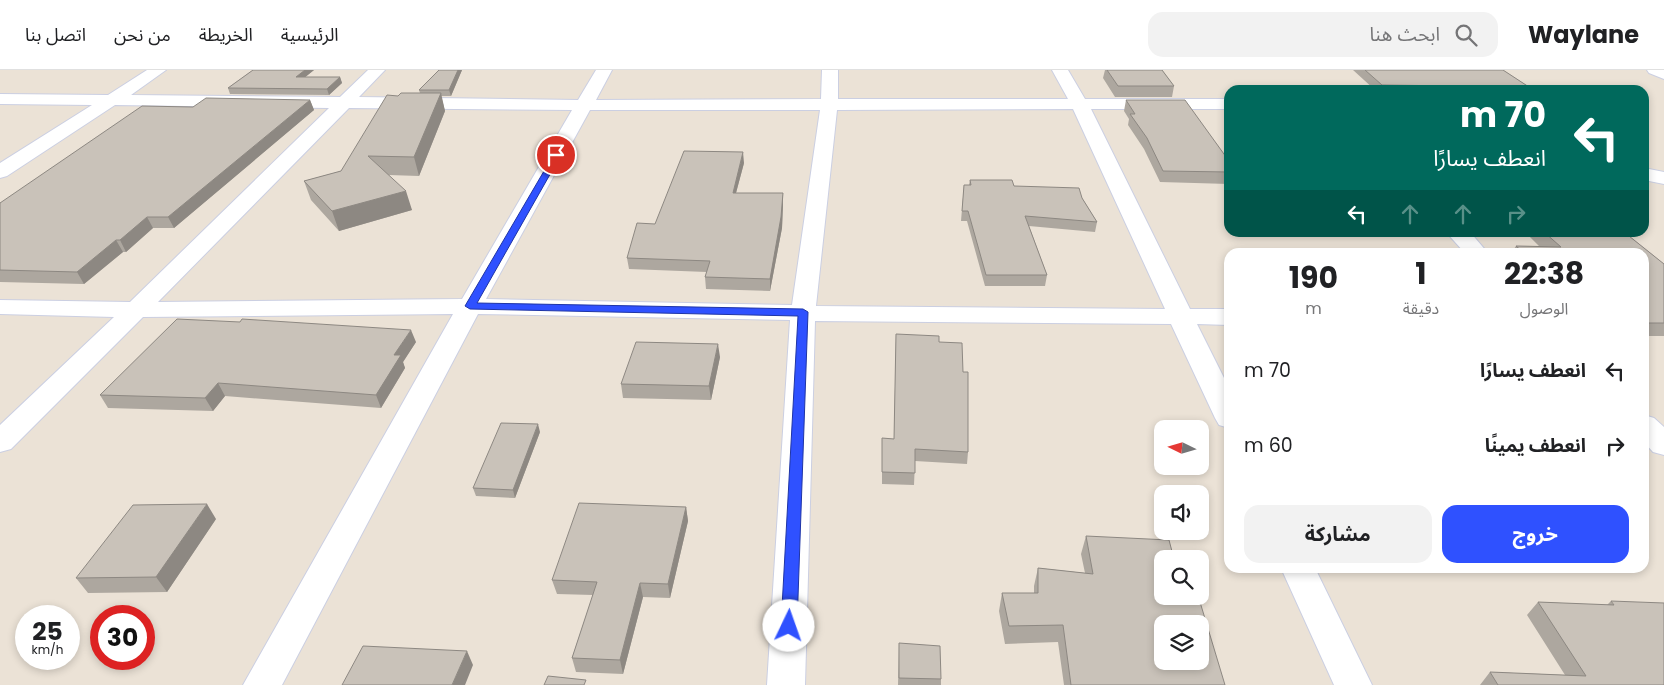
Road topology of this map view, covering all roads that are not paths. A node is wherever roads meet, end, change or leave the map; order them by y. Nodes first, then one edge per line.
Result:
1 (158, 70) edge
2 (377, 70) edge
3 (604, 70) edge
4 (830, 70) edge
5 (1060, 70) edge
6 (1655, 70) edge
7 (1664, 74) edge
8 (0, 99) edge
9 (110, 101) junction
10 (343, 102) junction
11 (1079, 103) junction
12 (1224, 104) edge
13 (585, 105) junction
14 (829, 106) junction
15 (0, 172) edge
16 (1649, 175) edge
17 (1664, 178) edge
18 (1462, 237) edge
19 (1472, 248) edge
20 (470, 306) junction
21 (0, 307) edge
22 (136, 310) junction
23 (803, 312) junction
24 (1182, 316) junction
25 (1224, 317) edge
26 (1224, 407) edge
27 (1649, 430) edge
28 (0, 442) edge
29 (1664, 445) edge
30 (1300, 573) edge
31 (262, 685) edge
32 (786, 685) edge
33 (1353, 685) edge

1 - 9 street
2 - 10 street
3 - 13 street
4 - 14 street
5 - 11 street
6 - 7 street
8 - 9 street
9 - 10 street
9 - 15 street
10 - 13 street
10 - 22 street
11 - 12 street
11 - 14 street
11 - 24 street
13 - 14 street
13 - 20 street
14 - 23 street
16 - 17 street
18 - 19 street
20 - 22 street
20 - 23 street
20 - 31 street
21 - 22 street
22 - 28 street
23 - 24 street
23 - 32 street
24 - 25 street
24 - 26 street
27 - 29 street
30 - 33 street

